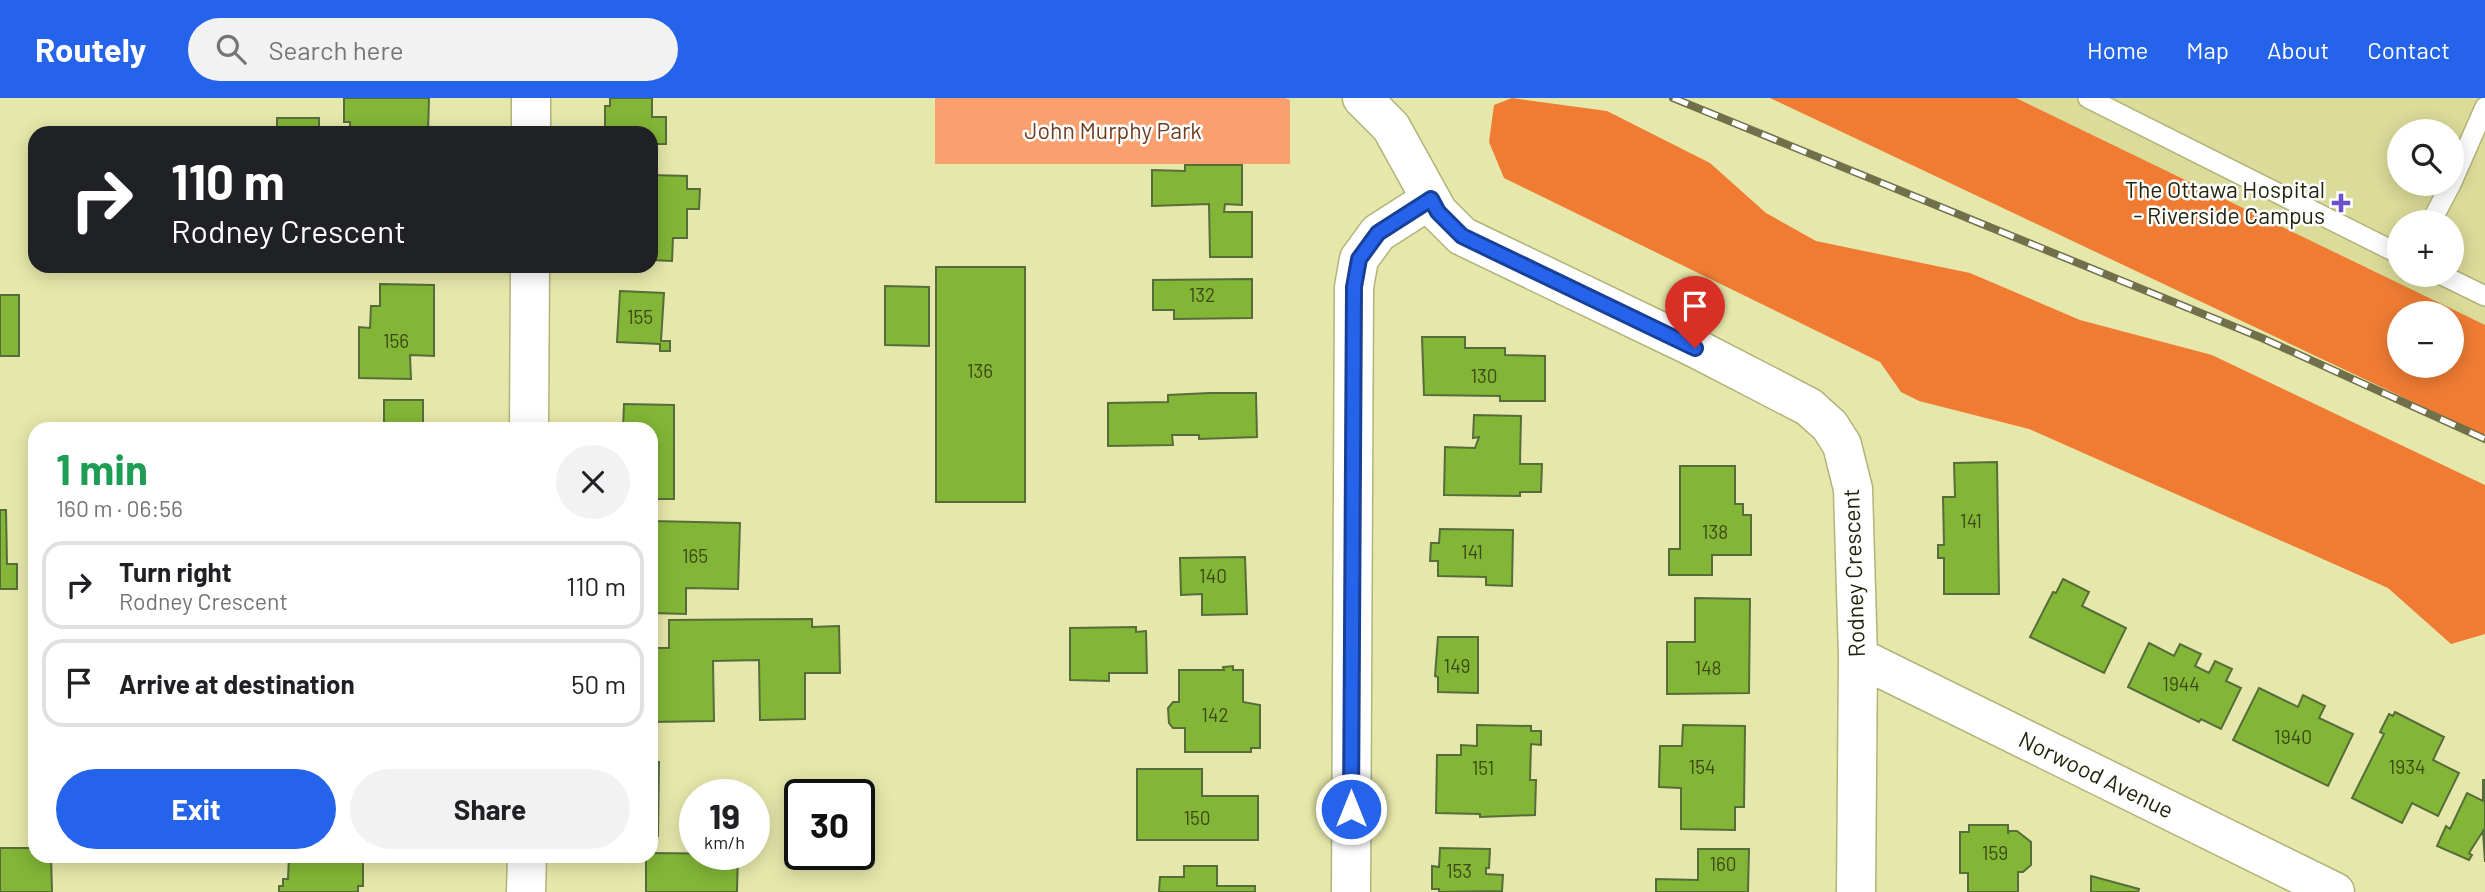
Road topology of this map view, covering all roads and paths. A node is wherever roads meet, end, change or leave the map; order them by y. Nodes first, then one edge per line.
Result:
1 (531, 98) edge
2 (1362, 98) edge
3 (2088, 98) edge
4 (2485, 107) edge
5 (531, 126) edge
6 (2485, 152) edge
7 (2464, 158) edge
8 (2464, 160) edge
9 (1431, 199) junction
10 (2387, 248) edge
11 (530, 273) edge
12 (2464, 286) edge
13 (2485, 296) edge
14 (529, 422) edge
15 (1858, 657) junction
16 (527, 863) edge
17 (2323, 889) edge
18 (526, 892) edge
19 (1351, 892) edge
20 (1856, 892) edge

1 - 5 street
2 - 9 street, Rodney Crescent
3 - 10 lane
4 - 7 lane
6 - 8 lane
9 - 15 street, Rodney Crescent
9 - 19 street
11 - 14 street
12 - 13 lane
15 - 17 street, Norwood Avenue
15 - 20 street, Rodney Crescent
16 - 18 street

